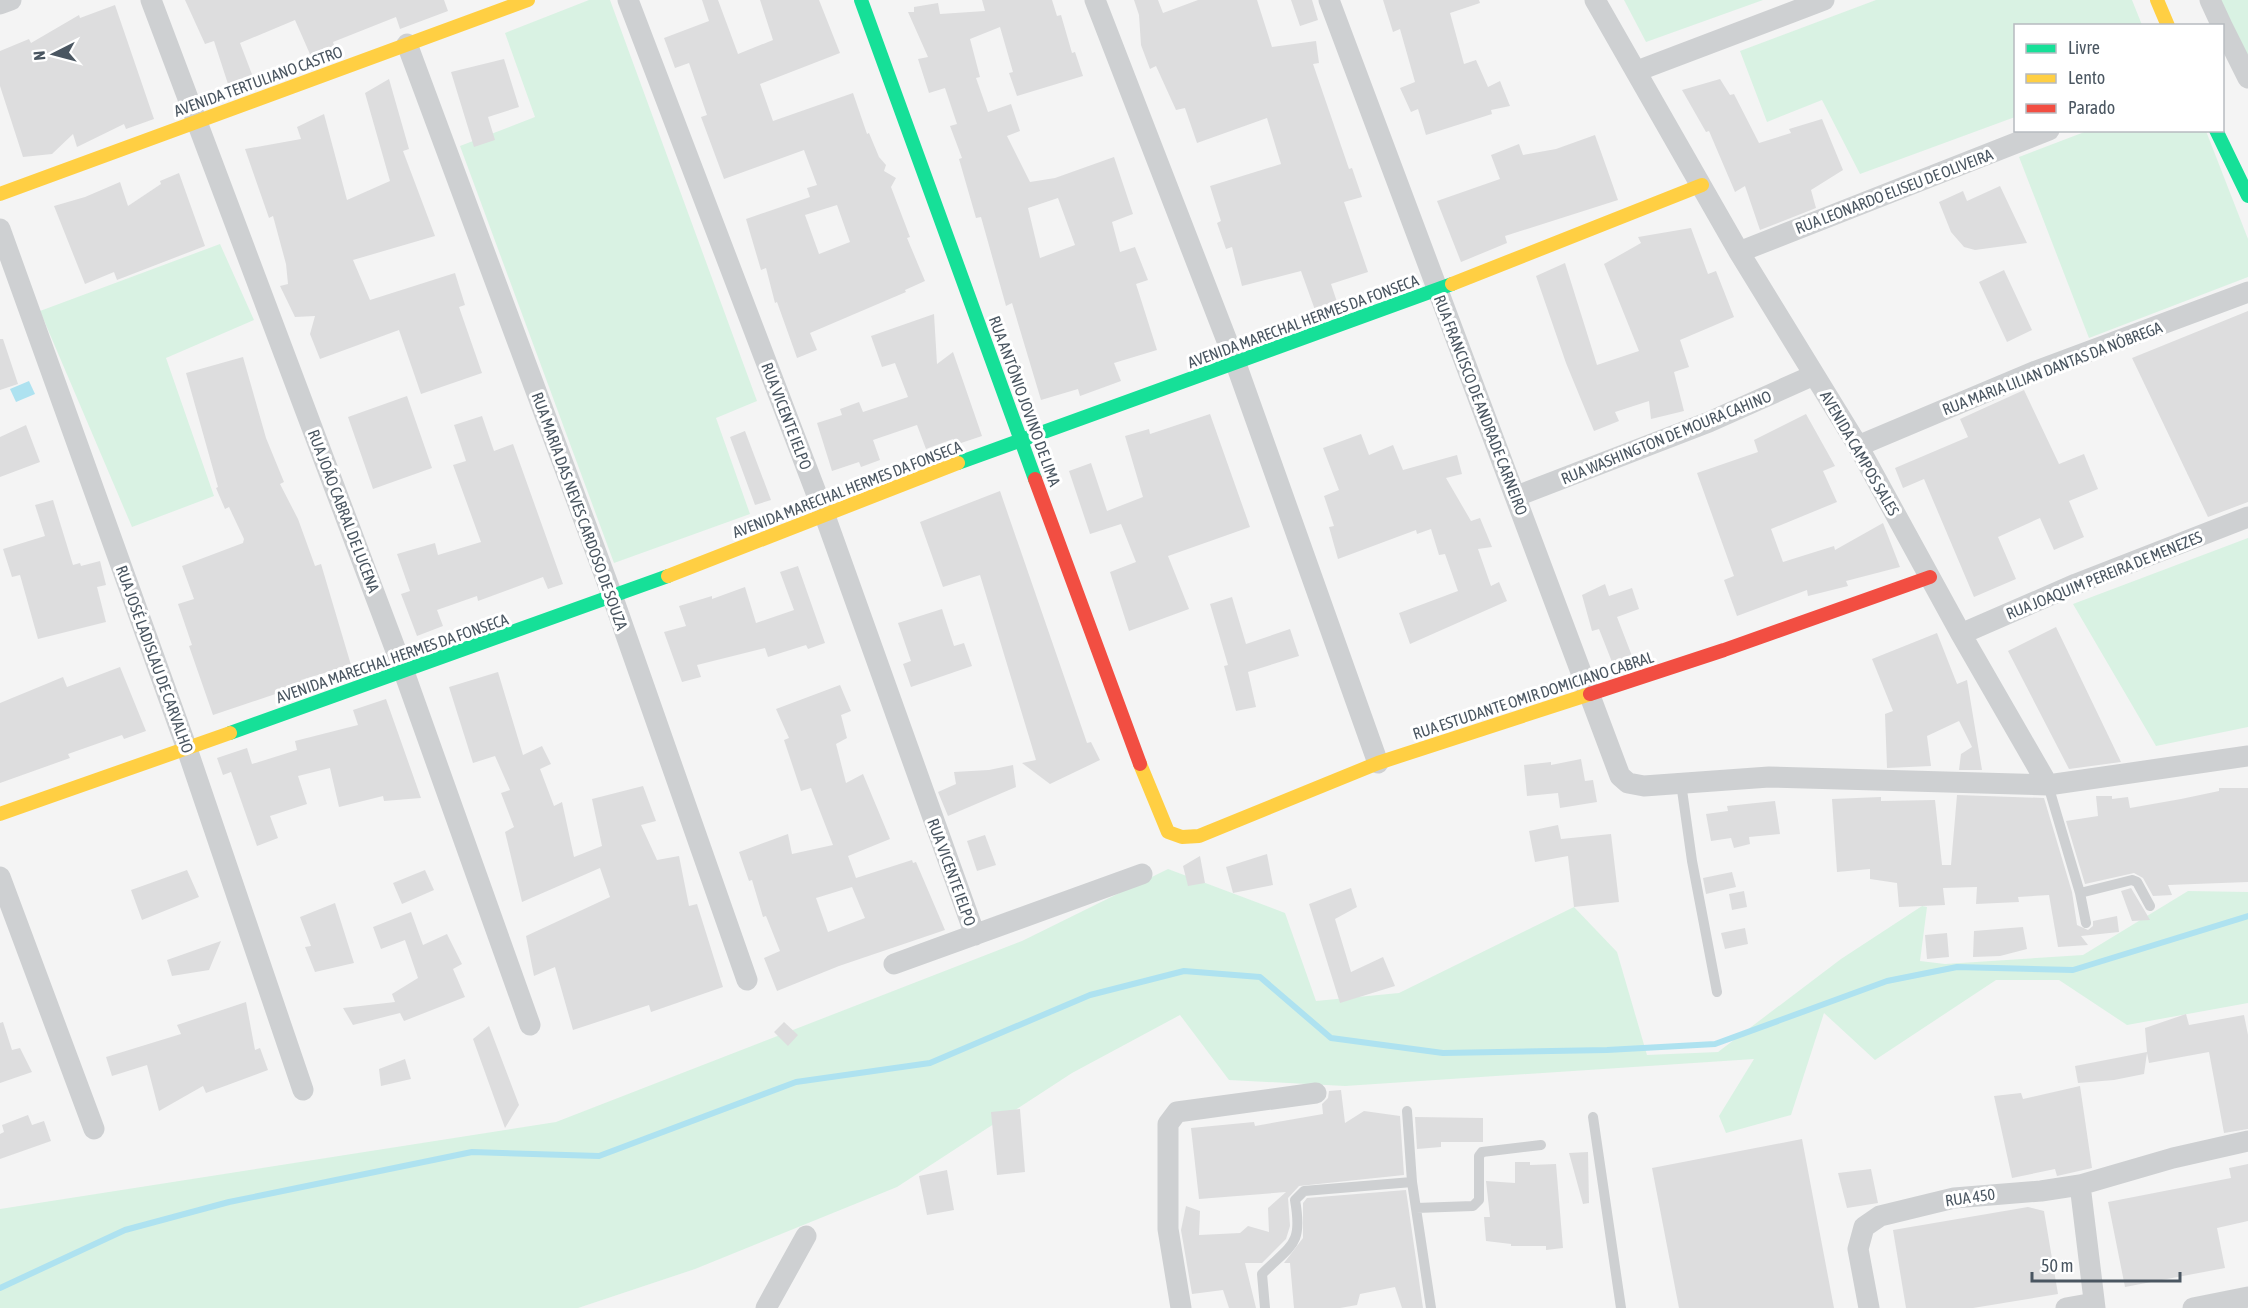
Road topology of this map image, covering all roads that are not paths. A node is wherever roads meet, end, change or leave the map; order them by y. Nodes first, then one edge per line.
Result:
1 (10, 0) edge
2 (151, 0) edge
3 (528, 0) edge
4 (628, 0) edge
5 (861, 0) edge
6 (1095, 0) edge
7 (1329, 0) edge
8 (1594, 0) edge
9 (1824, 0) edge
10 (2157, 0) edge
11 (2210, 0) edge
12 (0, 4) edge
13 (2167, 24) edge
14 (2221, 24) edge
15 (2224, 30) edge
16 (407, 44) junction
17 (1637, 71) junction
18 (2248, 78) edge
19 (196, 120) junction
20 (2044, 132) edge
21 (2217, 132) edge
22 (1702, 184) junction
23 (0, 194) edge
24 (2248, 196) edge
25 (0, 229) edge
26 (1739, 252) junction
27 (1436, 290) junction
28 (2248, 292) edge
29 (1236, 364) junction
30 (1814, 375) junction
31 (1021, 439) junction
32 (1858, 446) junction
33 (1517, 496) junction
34 (825, 516) junction
35 (2248, 516) edge
36 (1930, 577) junction
37 (612, 598) junction
38 (1961, 634) junction
39 (404, 672) junction
40 (1589, 694) junction
41 (186, 746) junction
42 (2248, 756) edge
43 (1378, 763) junction
44 (1682, 783) junction
45 (2048, 785) junction
46 (1159, 813) joint
47 (0, 814) edge
48 (1142, 874) dead end
49 (0, 877) edge
50 (2080, 893) junction
51 (2150, 906) dead end
52 (2086, 923) dead end
53 (975, 935) junction
54 (894, 964) dead end
55 (747, 980) dead end
56 (1717, 992) dead end
57 (530, 1025) dead end
58 (303, 1090) dead end
59 (1316, 1093) dead end
60 (1407, 1111) dead end
61 (1593, 1117) dead end
62 (94, 1129) dead end
63 (2248, 1141) edge
64 (1541, 1145) dead end
65 (1413, 1182) junction
66 (2080, 1185) junction
67 (1416, 1208) junction
68 (806, 1236) dead end
69 (2248, 1297) edge
70 (2095, 1306) edge
71 (766, 1308) edge
72 (1181, 1308) edge
73 (1265, 1308) edge
74 (1431, 1308) edge
75 (1621, 1308) edge
76 (1869, 1308) edge
77 (2066, 1308) edge
78 (2193, 1308) edge

1 - 12 street
2 - 19 street, RUA JOÃO CABRAL DE LUCENA
3 - 16 street, AVENIDA TERTULIANO CASTRO
4 - 34 street, RUA VICENTE IELPO
5 - 31 street, RUA ANTÔNIO JOVINO DE LIMA
6 - 29 street
7 - 27 street, RUA FRANCISCO DE ANDRADE CARNEIRO
8 - 17 street, AVENIDA CAMPOS SALES
9 - 17 street
10 - 13 street
11 - 14 street
15 - 18 street
16 - 19 street, AVENIDA TERTULIANO CASTRO
16 - 37 street, RUA MARIA DAS NEVES CARDOSO DE SOUZA
17 - 22 street, AVENIDA CAMPOS SALES
19 - 23 street, AVENIDA TERTULIANO CASTRO
19 - 39 street, RUA JOÃO CABRAL DE LUCENA
20 - 26 street, RUA LEONARDO ELISEU DE OLIVEIRA
21 - 24 street
22 - 26 street, AVENIDA CAMPOS SALES
22 - 27 street, AVENIDA MARECHAL HERMES DA FONSECA
25 - 41 street, RUA JOSÉ LADISLAU DE CARVALHO
26 - 30 street, AVENIDA CAMPOS SALES
27 - 29 street, AVENIDA MARECHAL HERMES DA FONSECA
27 - 33 street, RUA FRANCISCO DE ANDRADE CARNEIRO
28 - 32 street, RUA MARIA LILIAN DANTAS DA NÓBREGA
29 - 31 street, AVENIDA MARECHAL HERMES DA FONSECA
29 - 43 street
30 - 32 street, AVENIDA CAMPOS SALES
30 - 33 street, RUA WASHINGTON DE MOURA CAHINO
31 - 34 street, AVENIDA MARECHAL HERMES DA FONSECA
31 - 46 street, RUA ANTÔNIO JOVINO DE LIMA
32 - 36 street, AVENIDA CAMPOS SALES
33 - 40 street, RUA FRANCISCO DE ANDRADE CARNEIRO
34 - 37 street, AVENIDA MARECHAL HERMES DA FONSECA
34 - 53 street, RUA VICENTE IELPO
35 - 38 street, RUA JOAQUIM PEREIRA DE MENEZES
36 - 38 street, AVENIDA CAMPOS SALES
36 - 40 street, RUA ESTUDANTE OMIR DOMICIANO CABRAL
37 - 39 street, AVENIDA MARECHAL HERMES DA FONSECA
37 - 55 street, RUA MARIA DAS NEVES CARDOSO DE SOUZA
38 - 45 street, AVENIDA CAMPOS SALES
39 - 41 street, AVENIDA MARECHAL HERMES DA FONSECA
39 - 57 street, RUA JOÃO CABRAL DE LUCENA
40 - 43 street, RUA ESTUDANTE OMIR DOMICIANO CABRAL
40 - 44 street, RUA FRANCISCO DE ANDRADE CARNEIRO
41 - 47 street, AVENIDA MARECHAL HERMES DA FONSECA
41 - 58 street, RUA JOSÉ LADISLAU DE CARVALHO
42 - 45 street
43 - 46 street, RUA ESTUDANTE OMIR DOMICIANO CABRAL
44 - 45 street
44 - 56 lane
45 - 50 lane, AVENIDA CAMPOS SALES
48 - 53 street
49 - 62 street
50 - 51 lane
50 - 52 lane, AVENIDA CAMPOS SALES
53 - 54 street
59 - 72 street
60 - 65 lane
61 - 75 lane
63 - 66 street, RUA 450
64 - 67 lane
65 - 67 lane
65 - 73 lane
66 - 70 street
66 - 76 street, RUA 450
67 - 74 lane
68 - 71 street
69 - 78 street
70 - 77 street

